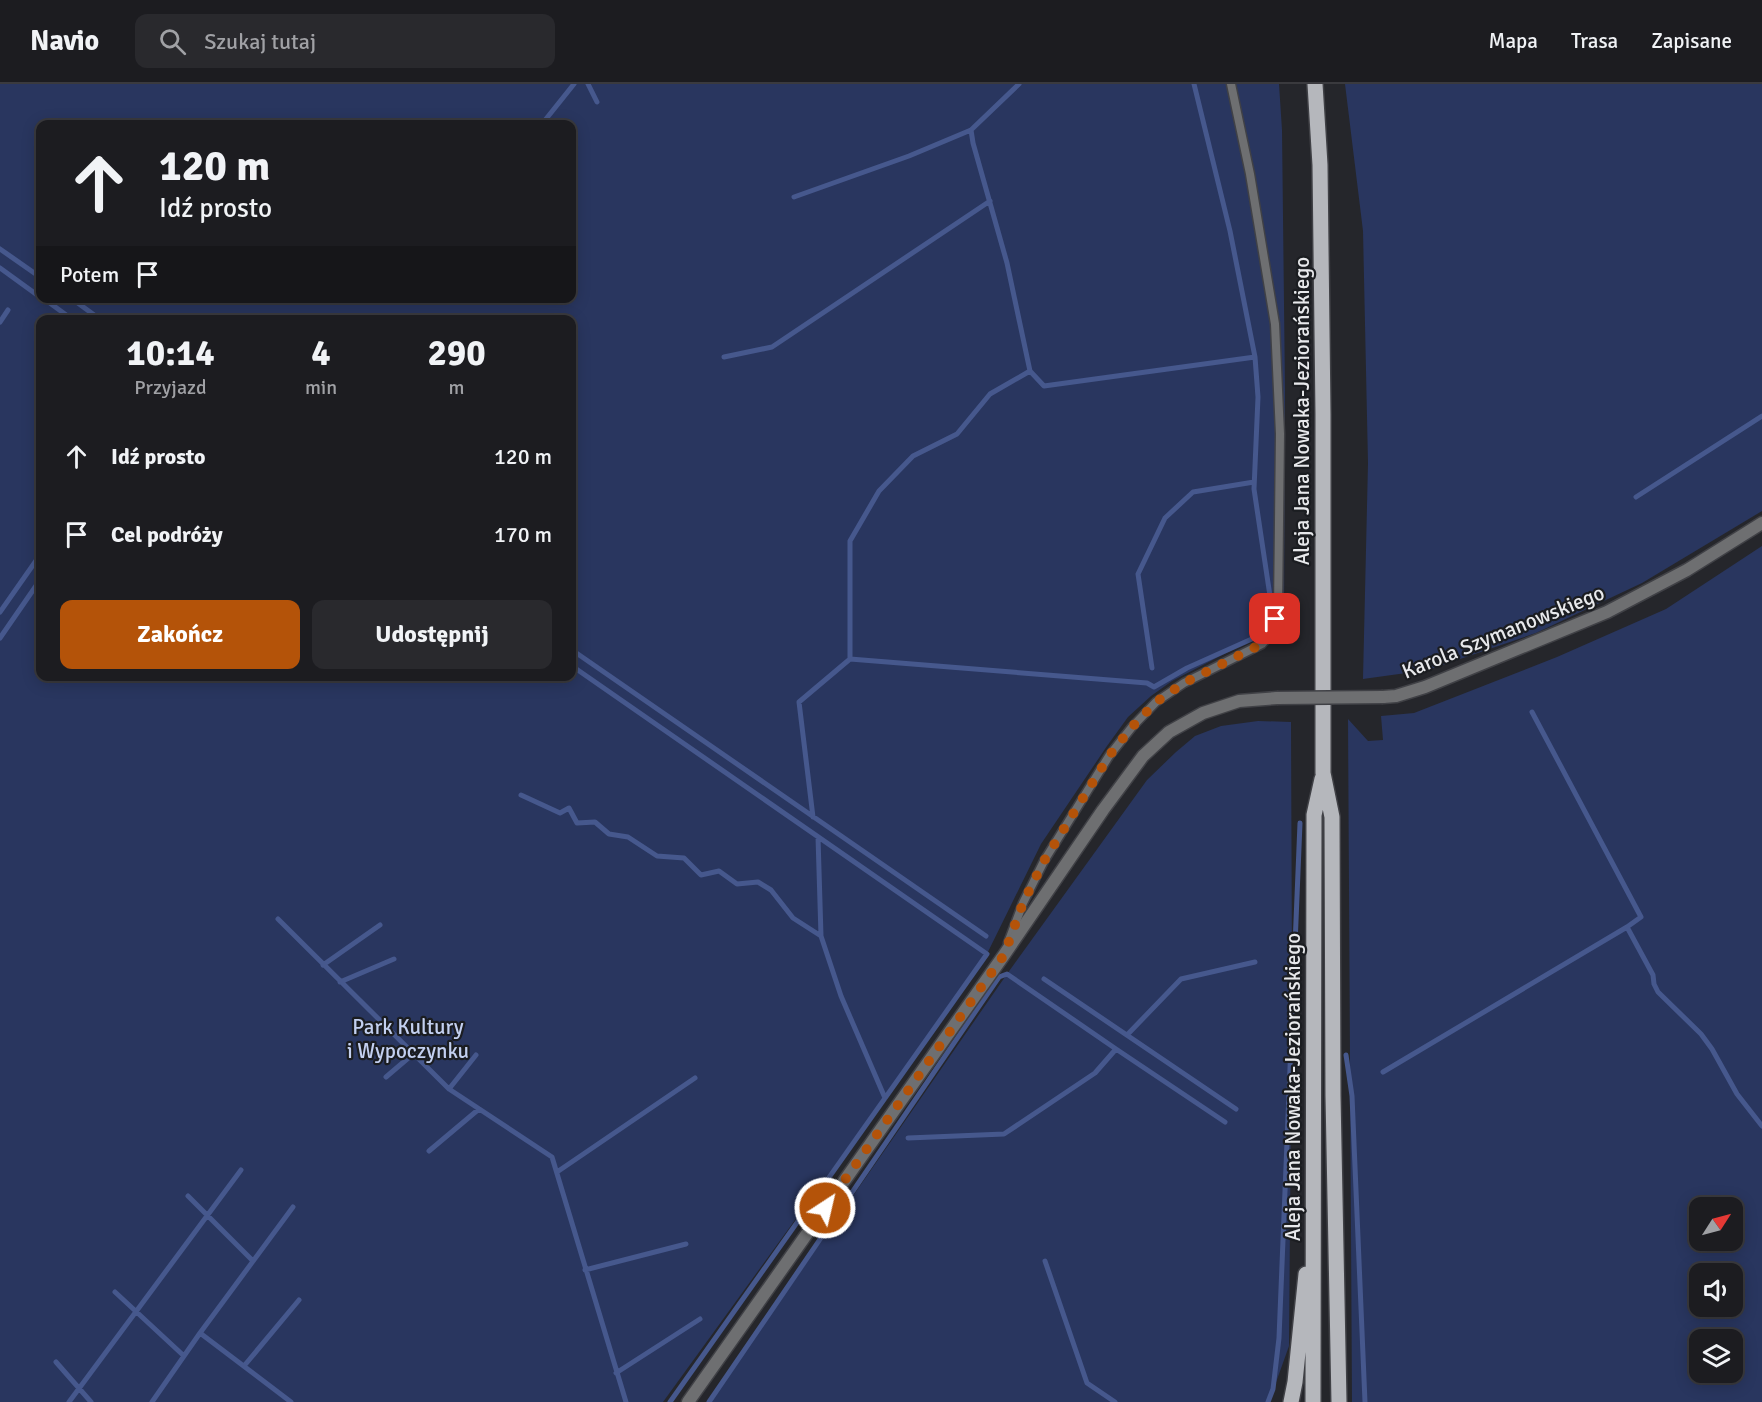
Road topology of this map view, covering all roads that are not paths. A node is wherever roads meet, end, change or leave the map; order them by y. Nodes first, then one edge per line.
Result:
1 (1231, 84) edge
2 (1315, 84) edge
3 (1762, 523) edge
4 (1323, 773) junction
5 (1004, 955) junction
6 (1315, 1212) junction
7 (688, 1402) edge
8 (1291, 1402) edge
9 (1313, 1402) edge
10 (1339, 1402) edge

1 - 5 lane
2 - 4 main road, Aleja Jana Nowaka-Jeziorańskiego
3 - 5 street, Karola Szymanowskiego, bridge
4 - 6 main road, Aleja Jana Nowaka-Jeziorańskiego
4 - 10 main road, Aleja Jana Nowaka-Jeziorańskiego
5 - 7 street, Karola Szymanowskiego
6 - 8 main road
6 - 9 main road, Aleja Jana Nowaka-Jeziorańskiego

